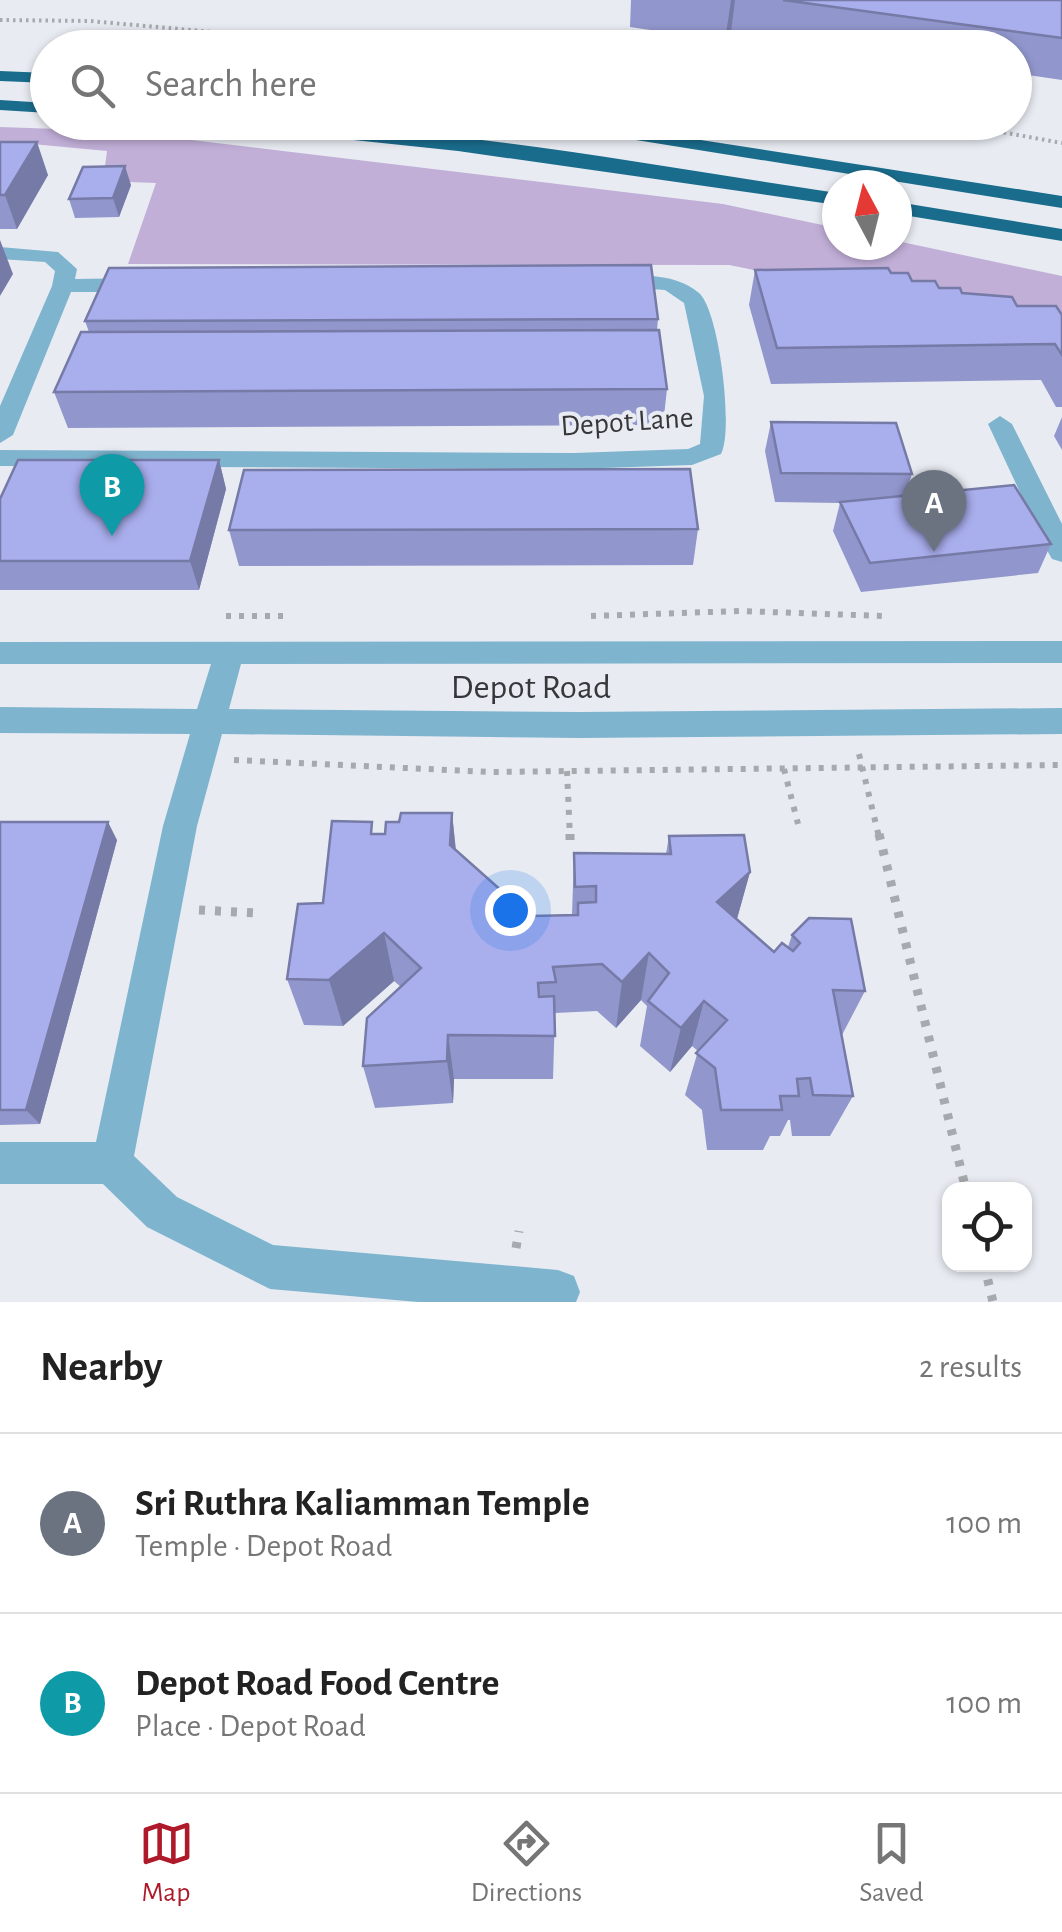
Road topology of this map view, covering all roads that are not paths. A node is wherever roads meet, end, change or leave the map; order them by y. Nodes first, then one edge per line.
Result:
1 (0, 76) edge
2 (30, 77) edge
3 (0, 105) edge
4 (30, 107) edge
5 (410, 140) edge
6 (668, 140) edge
7 (822, 197) edge
8 (1062, 202) edge
9 (912, 211) edge
10 (1062, 236) edge
11 (0, 253) edge
12 (585, 281) edge
13 (155, 285) edge
14 (63, 286) junction
15 (1000, 424) dead end
16 (0, 435) edge
17 (0, 458) edge
18 (1062, 552) edge
19 (1062, 652) edge
20 (0, 653) edge
21 (229, 653) junction
22 (0, 720) edge
23 (1062, 720) edge
24 (210, 722) junction
25 (0, 1163) edge
26 (112, 1163) junction
27 (558, 1292) dead end

1 - 2 highway
3 - 4 highway
5 - 7 highway
6 - 8 highway
9 - 10 highway
11 - 14 street
12 - 17 street, Depot Lane
13 - 14 street
14 - 16 street
15 - 18 street
19 - 21 street, Depot Road
20 - 21 street, Depot Road
21 - 24 street
22 - 24 street, Depot Road
23 - 24 street, Depot Road
24 - 26 street
25 - 26 street
26 - 27 street

